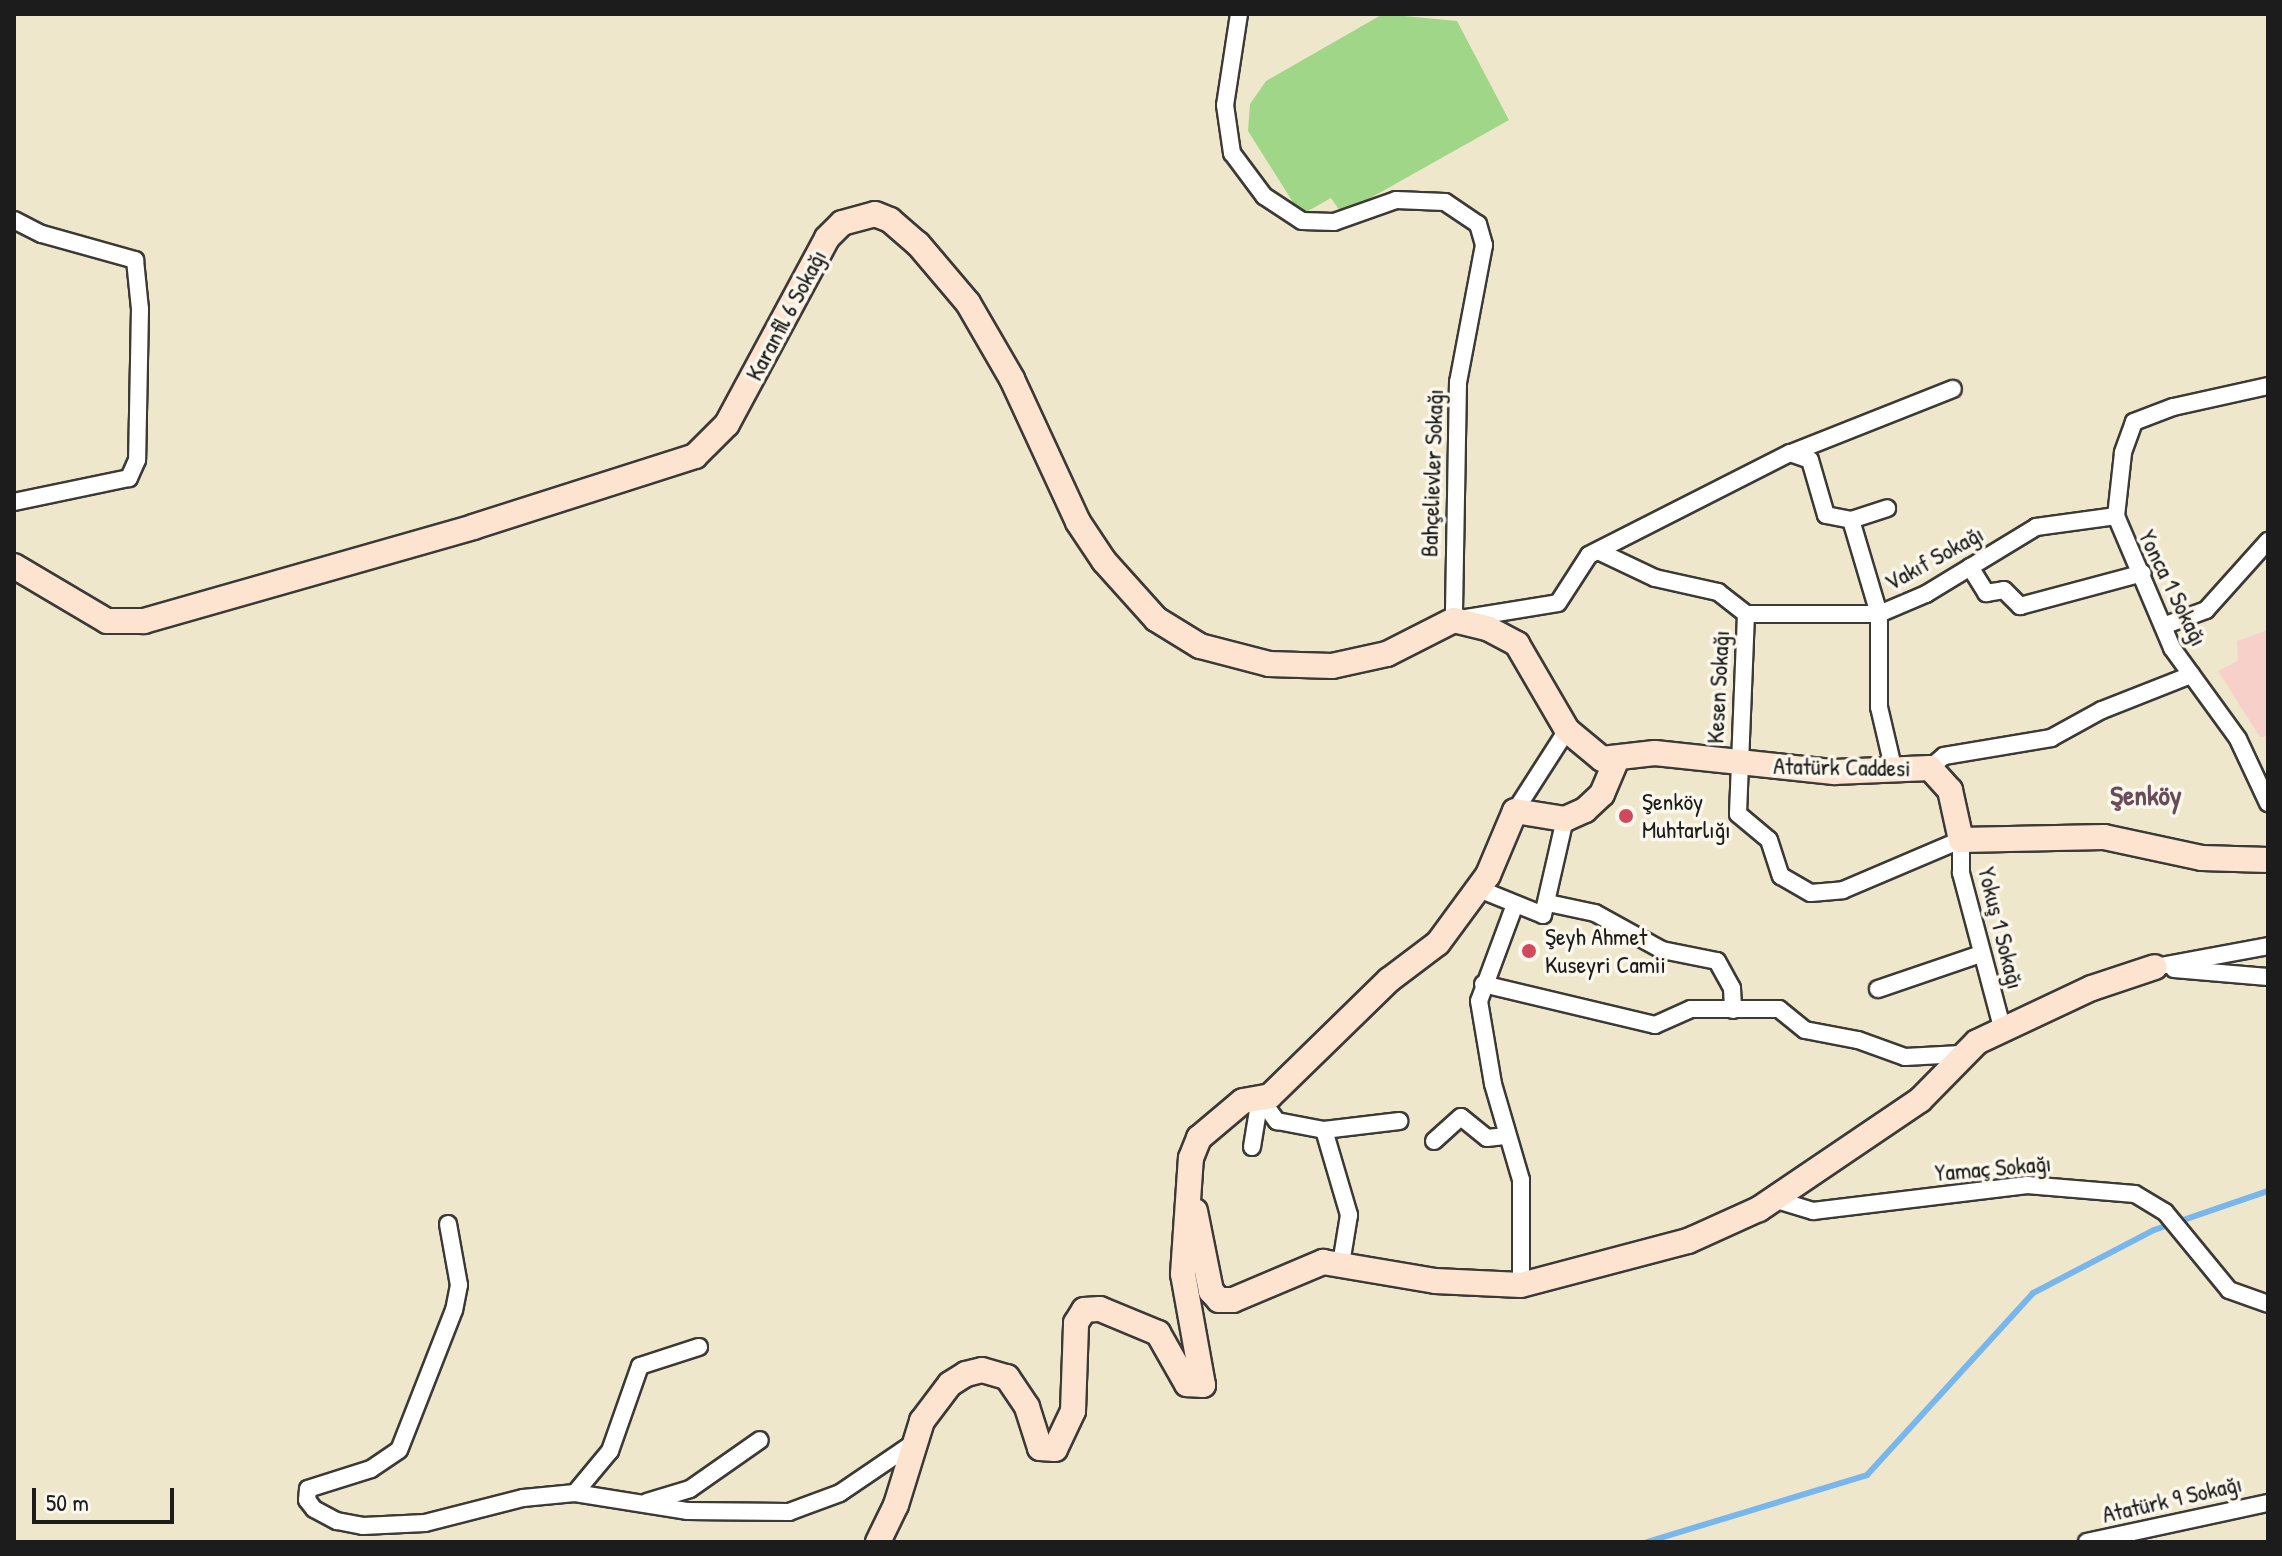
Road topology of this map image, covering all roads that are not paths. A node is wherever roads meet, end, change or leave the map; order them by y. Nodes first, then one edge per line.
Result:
1 (1239, 14) edge
2 (14, 220) edge
3 (2268, 386) edge
4 (1953, 389) dead end
5 (1790, 453) junction
6 (14, 502) edge
7 (1887, 508) dead end
8 (2116, 516) junction
9 (1851, 520) junction
10 (2268, 541) edge
11 (1598, 551) junction
12 (14, 566) edge
13 (1970, 567) junction
14 (2143, 573) junction
15 (1746, 614) junction
16 (1879, 614) junction
17 (1454, 620) junction
18 (2163, 626) junction
19 (2191, 675) junction
20 (1567, 730) junction
21 (1617, 758) junction
22 (1737, 764) junction
23 (1930, 768) junction
24 (1894, 771) junction
25 (2266, 795) edge
26 (1515, 811) junction
27 (1565, 819) junction
28 (1961, 840) junction
29 (2268, 860) edge
30 (1479, 889) junction
31 (1548, 903) junction
32 (1514, 907) junction
33 (2268, 946) edge
34 (1981, 954) junction
35 (2155, 967) junction
36 (2268, 977) edge
37 (1483, 984) junction
38 (1878, 989) dead end
39 (1733, 1010) junction
40 (2002, 1027) junction
41 (1961, 1054) junction
42 (1260, 1098) junction
43 (1399, 1121) dead end
44 (1324, 1130) junction
45 (1507, 1136) junction
46 (1434, 1141) dead end
47 (1252, 1147) dead end
48 (1189, 1188) junction
49 (1777, 1200) junction
50 (448, 1224) dead end
51 (1341, 1264) junction
52 (1521, 1285) junction
53 (2268, 1304) edge
54 (699, 1347) dead end
55 (760, 1440) dead end
56 (915, 1442) junction
57 (575, 1493) junction
58 (2268, 1503) edge
59 (643, 1504) junction
60 (878, 1542) edge
61 (2087, 1542) edge

1 - 17 street, Bahçelievler Sokağı
2 - 6 street
3 - 8 street, Yonca 1 Sokağı
4 - 5 street
5 - 9 street
5 - 11 street
7 - 9 street
8 - 13 street, Vakıf Sokağı
8 - 14 street, Yonca 1 Sokağı
9 - 16 street
10 - 18 street
11 - 15 street
11 - 17 street
12 - 17 street, Karanfil 6 Sokağı
13 - 14 street
13 - 16 street, Vakıf Sokağı
14 - 18 street, Yonca 1 Sokağı
15 - 16 street
15 - 22 street, Kesen Sokağı
16 - 24 street, Vakıf Sokağı
17 - 20 street
18 - 19 street, Yonca 1 Sokağı
19 - 23 street
19 - 25 street, Yonca 1 Sokağı
20 - 21 street, Atatürk Caddesi
20 - 26 street
21 - 22 street, Atatürk Caddesi
21 - 27 street
22 - 24 street, Atatürk Caddesi
22 - 28 street, Kesen Sokağı
23 - 24 street, Atatürk Caddesi
23 - 28 street, Atatürk Caddesi
26 - 27 street
26 - 30 street
27 - 31 street
28 - 29 street
28 - 34 street, Yokuş 1 Sokağı
30 - 32 street
30 - 42 street
31 - 32 street
31 - 39 street
32 - 37 street
33 - 35 street
34 - 38 street
34 - 40 street, Yokuş 1 Sokağı
35 - 36 street
35 - 40 street
37 - 39 street
37 - 45 street
39 - 41 street
40 - 41 street
41 - 49 street
42 - 44 street
42 - 47 street
42 - 48 street
43 - 44 street
44 - 51 street
45 - 46 street
45 - 52 street
48 - 51 street
48 - 56 street
49 - 52 street
49 - 53 street, Yamaç Sokağı
50 - 57 street
51 - 52 street
54 - 57 street
55 - 59 street
56 - 59 street
56 - 60 street
57 - 59 street
58 - 61 street, Atatürk 9 Sokağı

